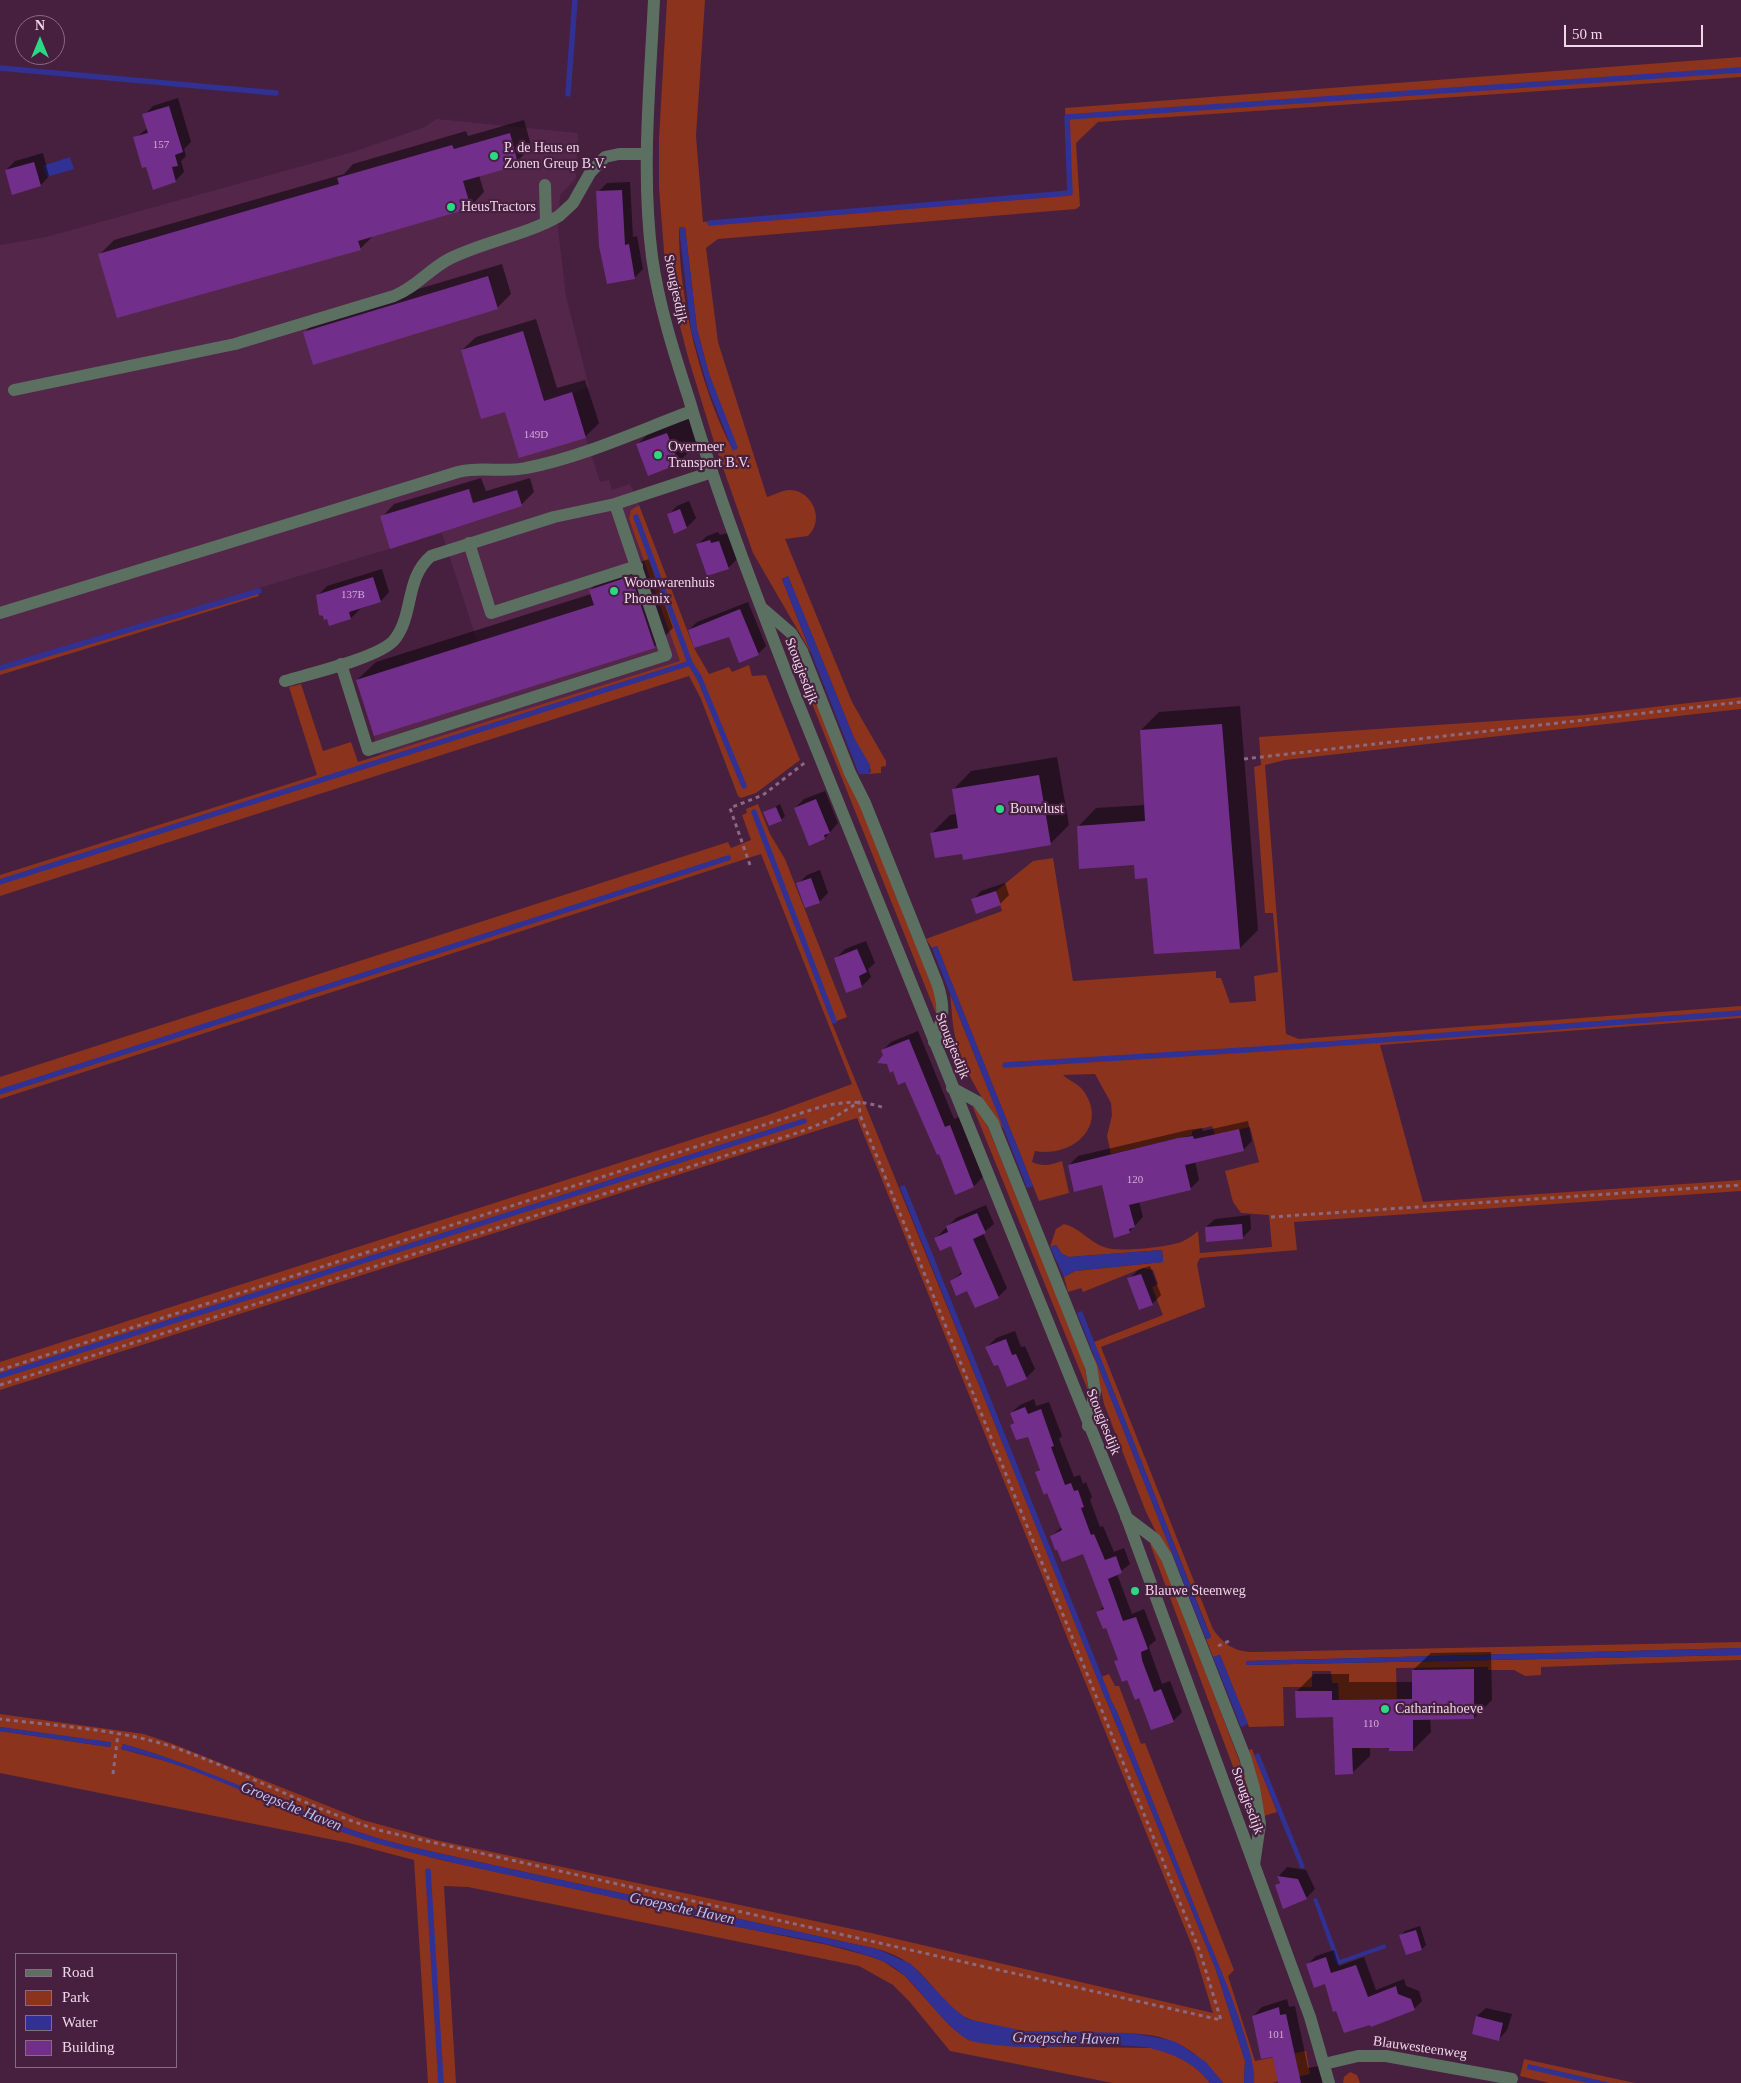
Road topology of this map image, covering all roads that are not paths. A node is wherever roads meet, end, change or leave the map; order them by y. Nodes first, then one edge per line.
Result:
1 (654, 0) edge
2 (647, 154) junction
3 (545, 185) dead end
4 (546, 223) junction
5 (14, 390) dead end
6 (692, 410) junction
7 (712, 472) junction
8 (615, 504) junction
9 (469, 543) junction
10 (637, 566) junction
11 (760, 606) junction
12 (0, 614) edge
13 (341, 664) junction
14 (285, 682) dead end
15 (934, 1042) junction
16 (952, 1088) junction
17 (1088, 1426) junction
18 (1126, 1517) junction
19 (1254, 1866) junction
20 (1324, 2064) junction
21 (1512, 2079) dead end
22 (1329, 2083) edge

1 - 2 street, Stougjesdijk
2 - 4 street
2 - 6 street, Stougjesdijk
3 - 4 street
4 - 5 street
6 - 7 street, Stougjesdijk
6 - 12 street
7 - 8 street
7 - 11 street, Stougjesdijk
8 - 9 street
8 - 10 street
9 - 10 street
9 - 13 street
10 - 13 street
11 - 15 street, Stougjesdijk
11 - 15 street
13 - 14 street
15 - 16 street, Stougjesdijk
16 - 17 street, Stougjesdijk
16 - 17 street
17 - 18 street, Stougjesdijk
18 - 19 street, Stougjesdijk
18 - 19 street
19 - 20 street, Stougjesdijk
20 - 21 street, Blauwesteenweg
20 - 22 street, Stougjesdijk

